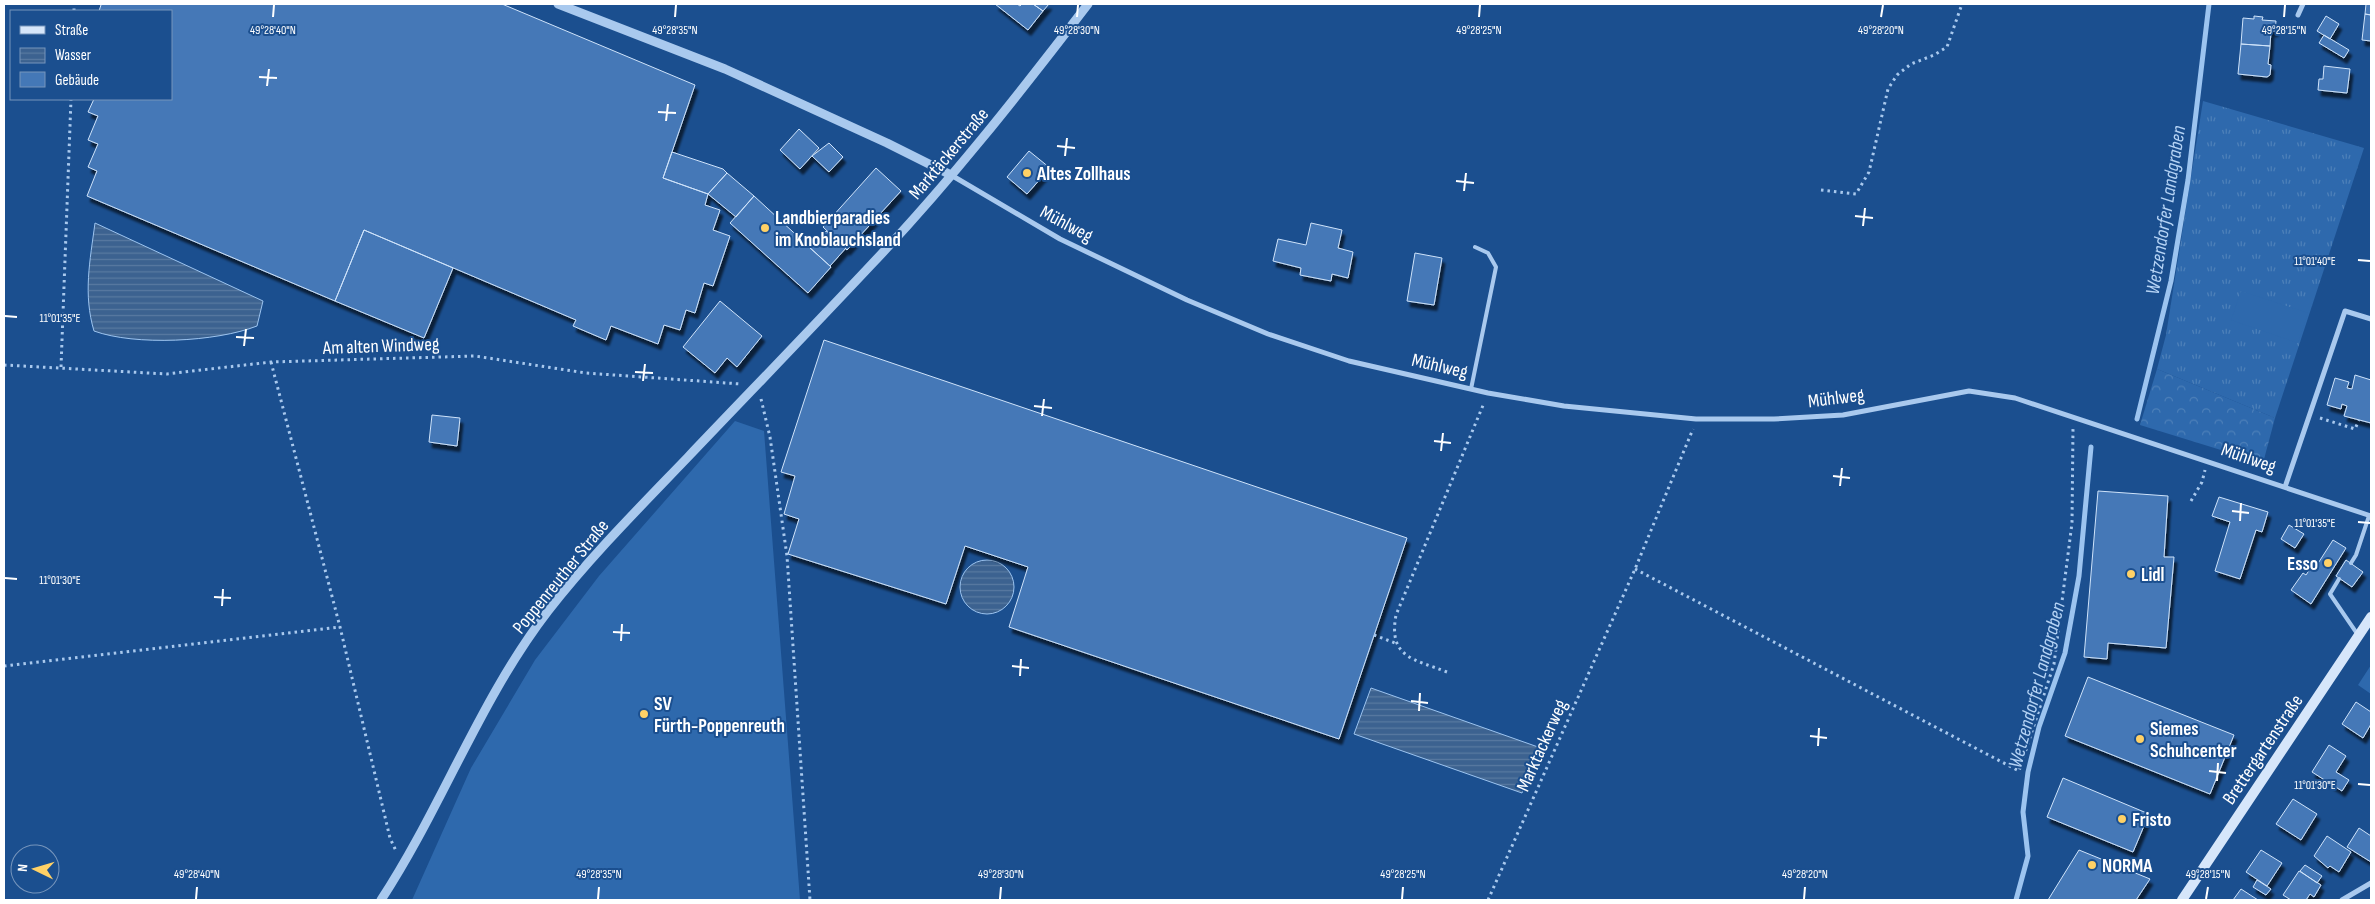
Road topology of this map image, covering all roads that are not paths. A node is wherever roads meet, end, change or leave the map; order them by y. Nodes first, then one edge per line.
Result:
1 (558, 4) edge
2 (1088, 4) edge
3 (2303, 4) edge
4 (2298, 15) dead end
5 (951, 175) junction
6 (1475, 247) dead end
7 (2371, 319) edge
8 (782, 359) joint
9 (1471, 389) junction
10 (2285, 487) junction
11 (2370, 516) edge
12 (2350, 563) dead end
13 (2339, 578) dead end
14 (2371, 617) edge
15 (2359, 636) junction
16 (2371, 883) edge
17 (381, 900) edge
18 (2182, 900) edge
19 (2342, 900) edge

1 - 5 street, Mühlweg
2 - 5 street, Marktäckerstraße
3 - 4 street
5 - 8 street, Marktäckerstraße
5 - 9 street, Mühlweg
6 - 9 lane
7 - 10 street
8 - 17 street, Poppenreuther Straße
9 - 10 street, Mühlweg
10 - 11 street, Mühlweg
11 - 12 lane
13 - 15 lane
14 - 15 main road, Brettergartenstraße
15 - 18 main road, Brettergartenstraße
16 - 19 street

